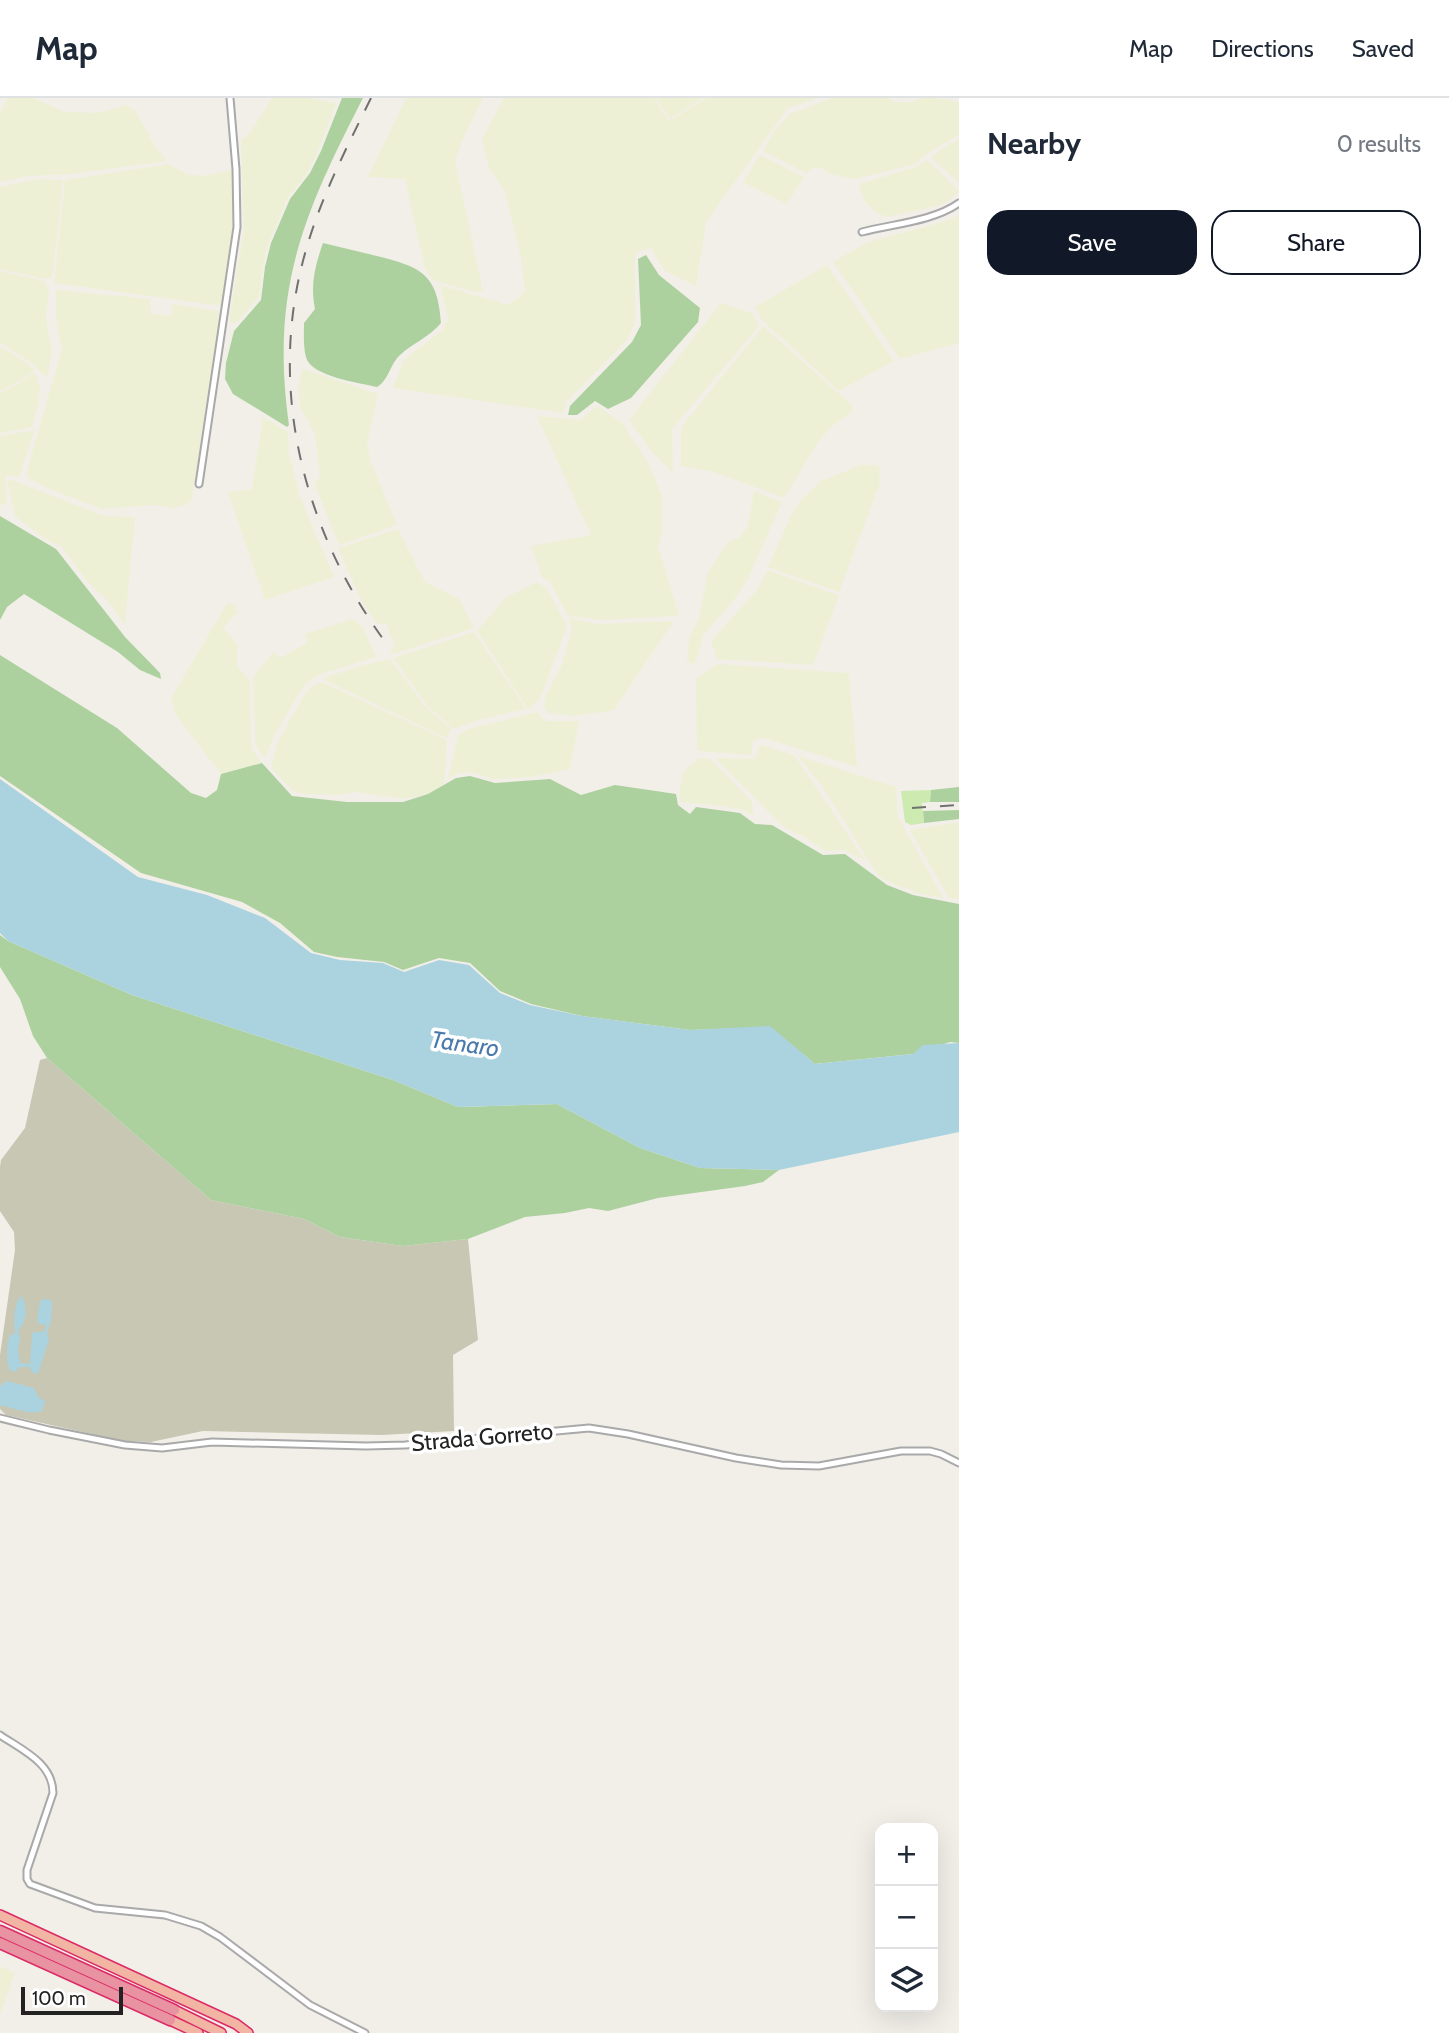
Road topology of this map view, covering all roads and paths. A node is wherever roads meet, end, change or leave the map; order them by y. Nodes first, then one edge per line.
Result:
1 (230, 98) edge
2 (959, 203) edge
3 (862, 232) dead end
4 (199, 484) dead end
5 (0, 1418) edge
6 (959, 1463) edge
7 (0, 1735) edge
8 (0, 1915) edge
9 (0, 1931) edge
10 (0, 1943) edge
11 (172, 2015) junction
12 (198, 2033) edge
13 (221, 2033) edge
14 (248, 2033) edge
15 (365, 2033) edge

1 - 4 street
2 - 3 street
5 - 6 street, Strada Gorreto
7 - 15 street
8 - 14 highway
9 - 11 highway
10 - 11 highway
11 - 12 highway
11 - 13 highway

